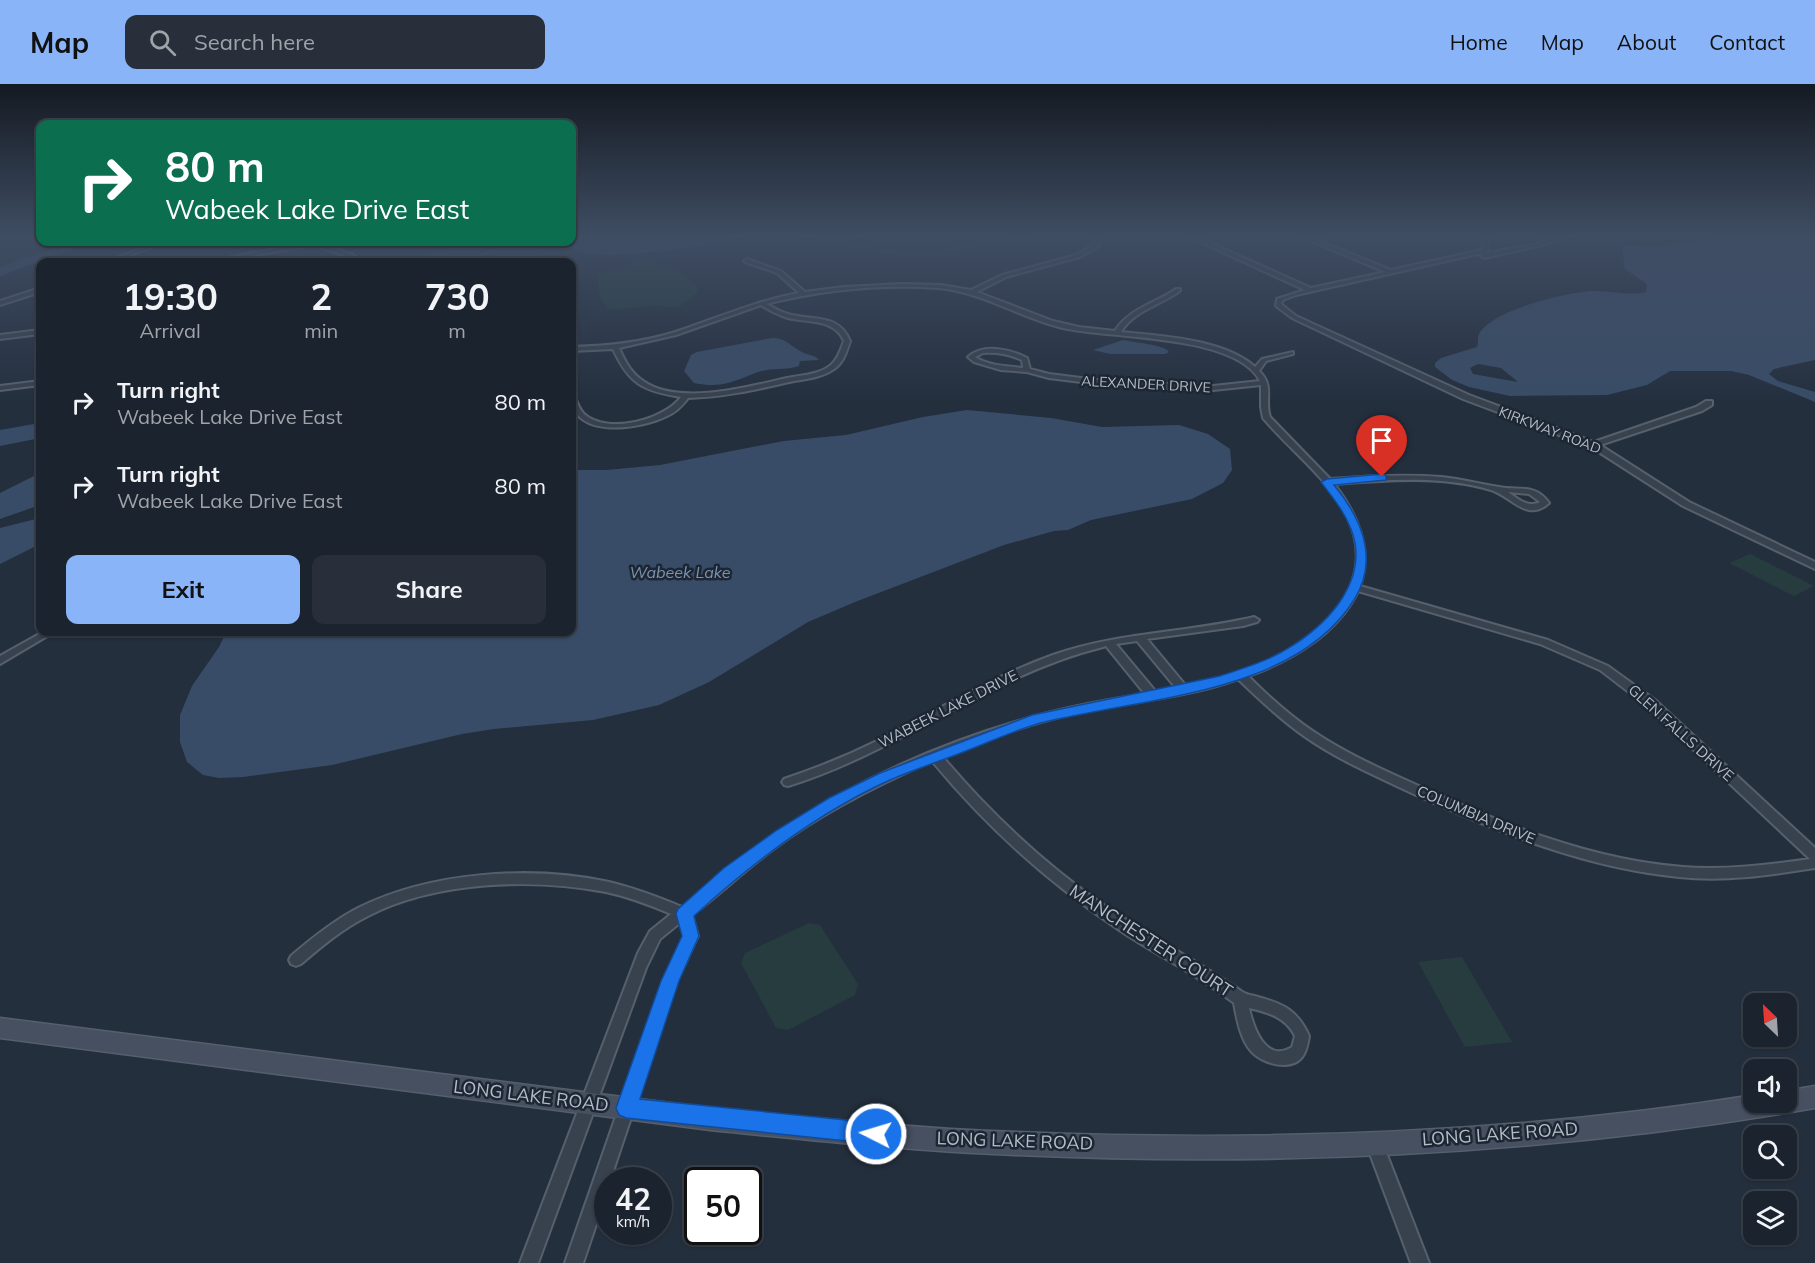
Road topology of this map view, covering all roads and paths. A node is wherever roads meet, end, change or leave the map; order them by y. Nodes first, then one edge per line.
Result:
1 (36, 291) edge
2 (800, 291) edge
3 (830, 291) edge
4 (965, 291) edge
5 (1177, 291) edge
6 (1318, 291) edge
7 (1319, 291) edge
8 (971, 292) joint
9 (1314, 292) junction
10 (804, 294) junction
11 (0, 303) edge
12 (761, 303) junction
13 (36, 332) edge
14 (1117, 334) junction
15 (0, 337) edge
16 (615, 346) junction
17 (576, 350) edge
18 (1291, 353) dead end
19 (1027, 370) junction
20 (1256, 370) junction
21 (1265, 383) junction
22 (36, 384) edge
23 (0, 388) edge
24 (686, 395) junction
25 (1709, 403) dead end
26 (576, 407) edge
27 (1594, 445) junction
28 (1327, 482) junction
29 (1500, 490) dead end
30 (1815, 566) edge
31 (1356, 588) junction
32 (1254, 620) dead end
33 (42, 636) edge
34 (1140, 637) junction
35 (1109, 643) junction
36 (0, 662) edge
37 (1240, 675) junction
38 (1183, 689) junction
39 (1153, 696) junction
40 (935, 756) junction
41 (788, 782) dead end
42 (1815, 856) edge
43 (1815, 863) edge
44 (684, 914) junction
45 (296, 960) dead end
46 (1240, 999) junction
47 (0, 1028) edge
48 (1815, 1097) edge
49 (1797, 1100) edge
50 (588, 1104) junction
51 (626, 1108) junction
52 (1743, 1108) edge
53 (1374, 1143) junction
54 (529, 1263) edge
55 (574, 1263) edge
56 (1420, 1263) edge

1 - 11 street
2 - 10 street
3 - 10 street
4 - 8 street
5 - 14 street
6 - 9 street, KIRKWAY ROAD
7 - 9 street, KIRKWAY ROAD
8 - 14 street
9 - 27 street, KIRKWAY ROAD
10 - 12 street
12 - 16 street
12 - 24 street
13 - 15 street
14 - 20 street
16 - 17 street
16 - 24 street
18 - 20 street
19 - 19 street, ALEXANDER DRIVE
19 - 21 street, ALEXANDER DRIVE
20 - 21 street
21 - 28 street
22 - 23 street
24 - 26 street
25 - 27 street
27 - 30 street, KIRKWAY ROAD
28 - 29 street
28 - 31 street
31 - 37 street
31 - 42 street, GLEN FALLS DRIVE
32 - 34 street, WABEEK LAKE DRIVE
33 - 36 street
34 - 35 street, WABEEK LAKE DRIVE
34 - 38 street
35 - 39 street
35 - 41 street, WABEEK LAKE DRIVE
37 - 38 street
37 - 43 street, COLUMBIA DRIVE
38 - 39 street
39 - 40 street
40 - 44 street
40 - 46 street, MANCHESTER COURT
44 - 45 street
44 - 50 street
44 - 51 street
46 - 46 street, MANCHESTER COURT
47 - 50 main road, LONG LAKE ROAD
48 - 49 main road
50 - 51 main road, LONG LAKE ROAD
50 - 54 street
51 - 53 main road, LONG LAKE ROAD
51 - 55 street
52 - 53 main road, LONG LAKE ROAD
53 - 56 street

